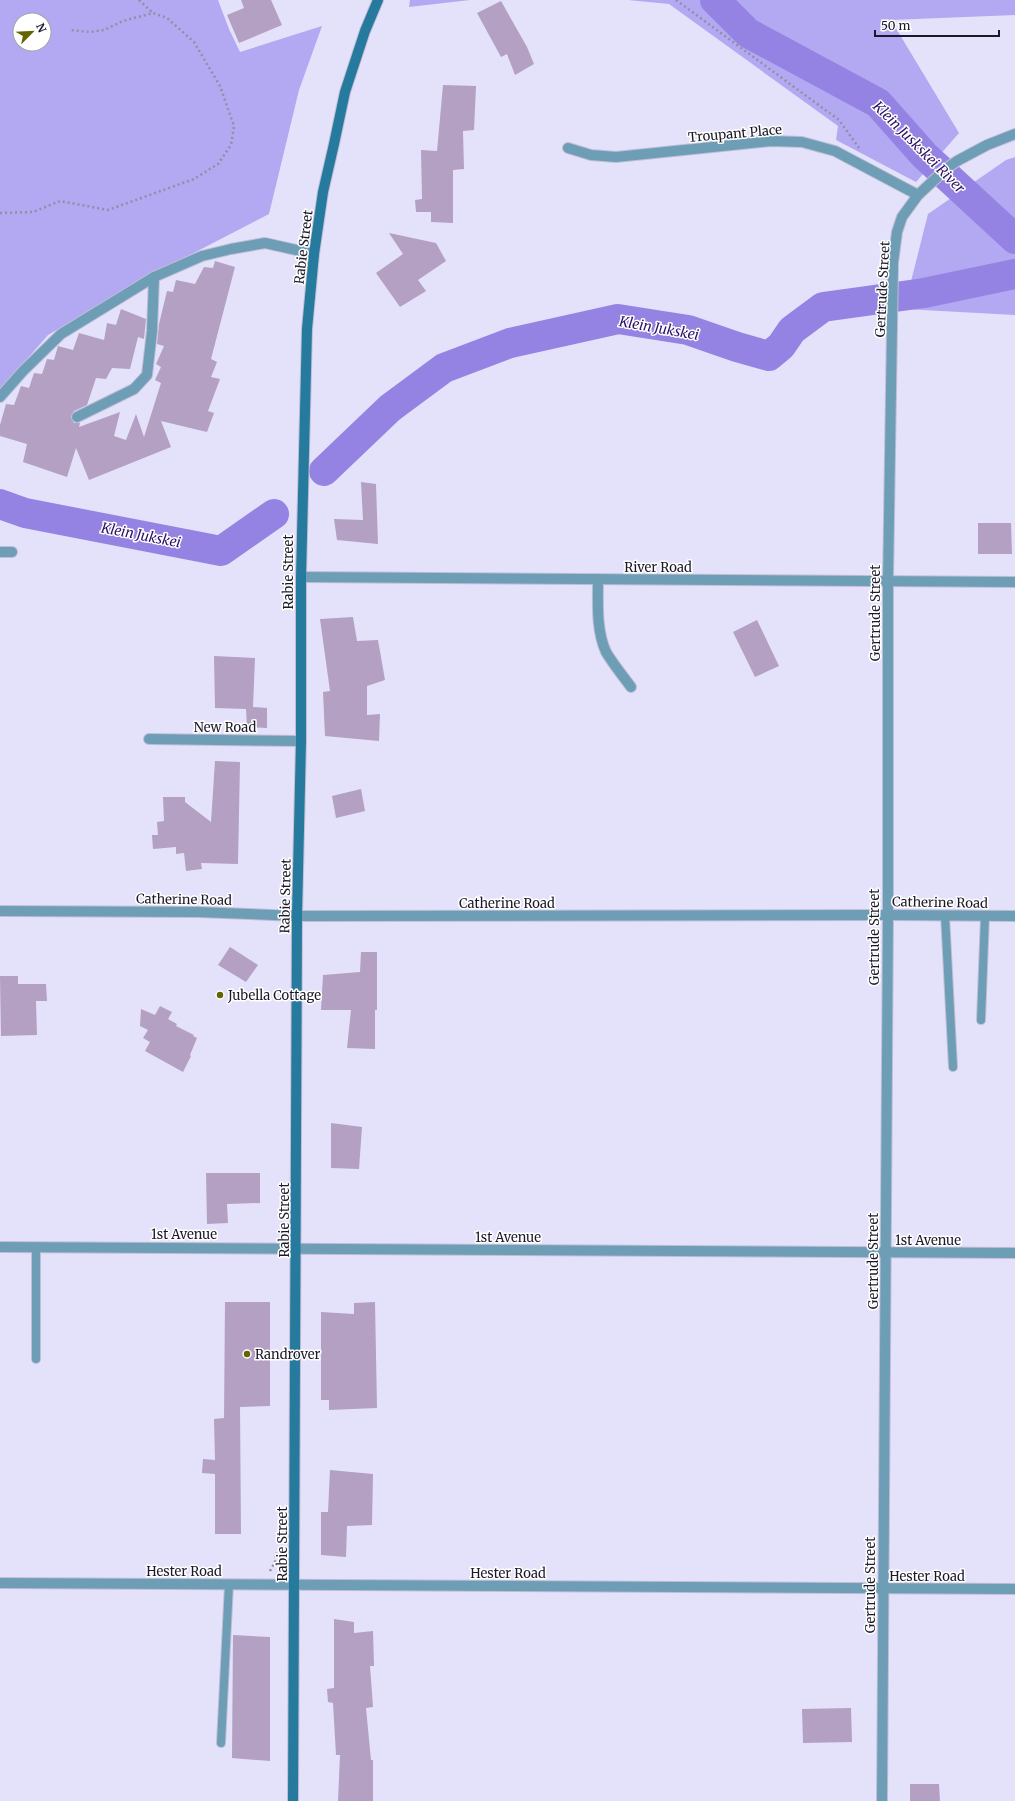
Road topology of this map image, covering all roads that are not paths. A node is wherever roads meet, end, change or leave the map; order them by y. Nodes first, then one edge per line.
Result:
1 (378, 0) edge
2 (1015, 134) edge
3 (568, 148) dead end
4 (918, 195) junction
5 (314, 254) junction
6 (154, 277) junction
7 (0, 397) edge
8 (77, 417) dead end
9 (0, 552) edge
10 (12, 552) dead end
11 (301, 577) junction
12 (598, 579) junction
13 (888, 581) junction
14 (1015, 582) edge
15 (631, 687) dead end
16 (149, 739) dead end
17 (301, 741) junction
18 (0, 911) edge
19 (888, 915) junction
20 (945, 915) junction
21 (297, 916) junction
22 (985, 916) junction
23 (1015, 916) edge
24 (981, 1020) dead end
25 (953, 1067) dead end
26 (0, 1247) edge
27 (36, 1247) junction
28 (297, 1248) junction
29 (886, 1253) junction
30 (1015, 1253) edge
31 (36, 1359) dead end
32 (0, 1583) edge
33 (229, 1584) junction
34 (295, 1585) junction
35 (883, 1589) junction
36 (1015, 1589) edge
37 (221, 1743) dead end
38 (293, 1801) edge
39 (882, 1801) edge

1 - 5 street, Rabie Street
2 - 4 street, Gertrude Street
3 - 4 street, Troupant Place
4 - 13 street, Gertrude Street
5 - 6 street
5 - 11 street, Rabie Street
6 - 7 street
6 - 8 street
9 - 10 street
11 - 12 street, River Road
11 - 17 street, Rabie Street
12 - 13 street, River Road
12 - 15 street
13 - 14 street, River Road
13 - 19 street, Gertrude Street
16 - 17 street, New Road
17 - 21 street, Rabie Street
18 - 21 street, Catherine Road
19 - 20 street, Catherine Road
19 - 21 street, Catherine Road
19 - 29 street, Gertrude Street
20 - 22 street, Catherine Road
20 - 25 lane
21 - 28 street, Rabie Street
22 - 23 street, Catherine Road
22 - 24 lane
26 - 27 street, 1st Avenue
27 - 28 street, 1st Avenue
27 - 31 lane
28 - 29 street, 1st Avenue
28 - 34 street, Rabie Street
29 - 30 street, 1st Avenue
29 - 35 street, Gertrude Street
32 - 33 street, Hester Road
33 - 34 street, Hester Road
33 - 37 lane
34 - 35 street, Hester Road
34 - 38 street, Rabie Street
35 - 36 street, Hester Road
35 - 39 street, Gertrude Street

